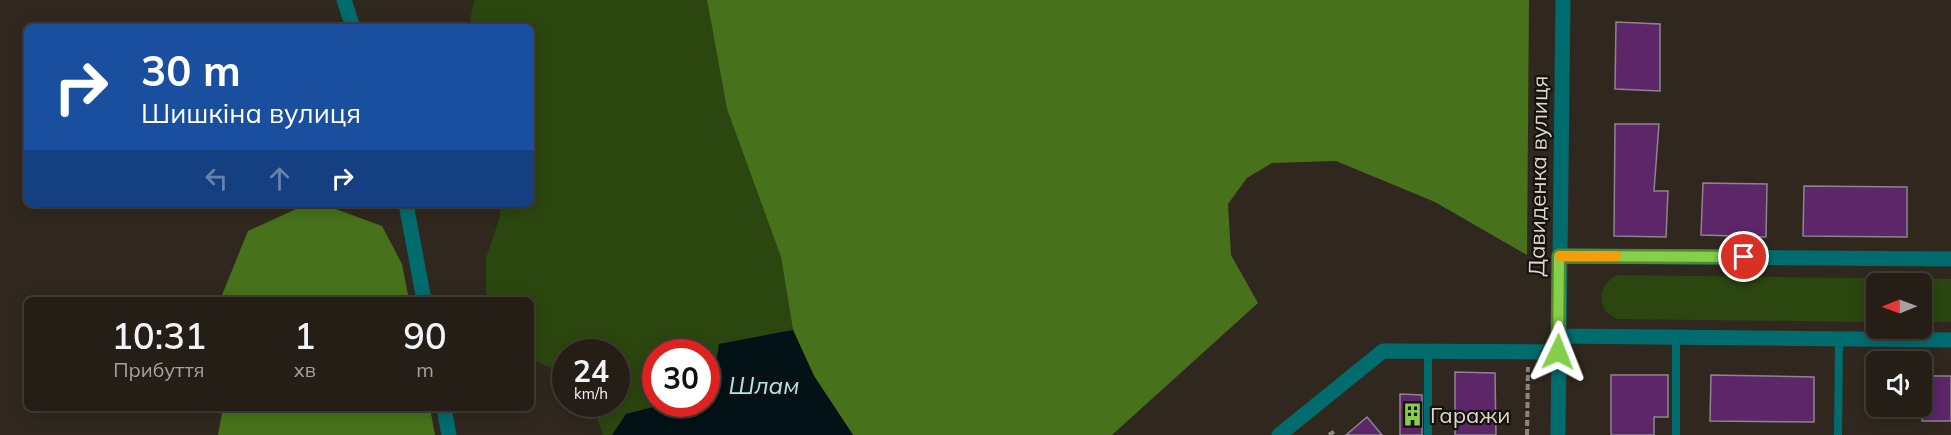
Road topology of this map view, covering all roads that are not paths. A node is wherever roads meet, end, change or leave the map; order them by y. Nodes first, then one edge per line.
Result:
1 (344, 0) edge
2 (1563, 0) edge
3 (352, 24) edge
4 (407, 207) edge
5 (1559, 256) junction
6 (1951, 259) edge
7 (423, 297) edge
8 (1559, 336) junction
9 (1676, 337) junction
10 (1839, 339) junction
11 (1951, 340) edge
12 (1428, 351) junction
13 (1558, 352) junction
14 (445, 411) edge
15 (449, 435) edge
16 (1279, 435) edge
17 (1428, 435) edge
18 (1558, 435) edge
19 (1677, 435) edge
20 (1838, 435) edge

1 - 3 street
2 - 5 street, Давиденка вулиця
4 - 7 street
5 - 6 street
5 - 8 street, Давиденка вулиця
8 - 9 street
8 - 13 street, Давиденка вулиця
9 - 10 street
9 - 19 lane
10 - 11 street
10 - 20 lane
12 - 13 street
12 - 16 street
12 - 17 lane
13 - 18 street, Давиденка вулиця
14 - 15 street

